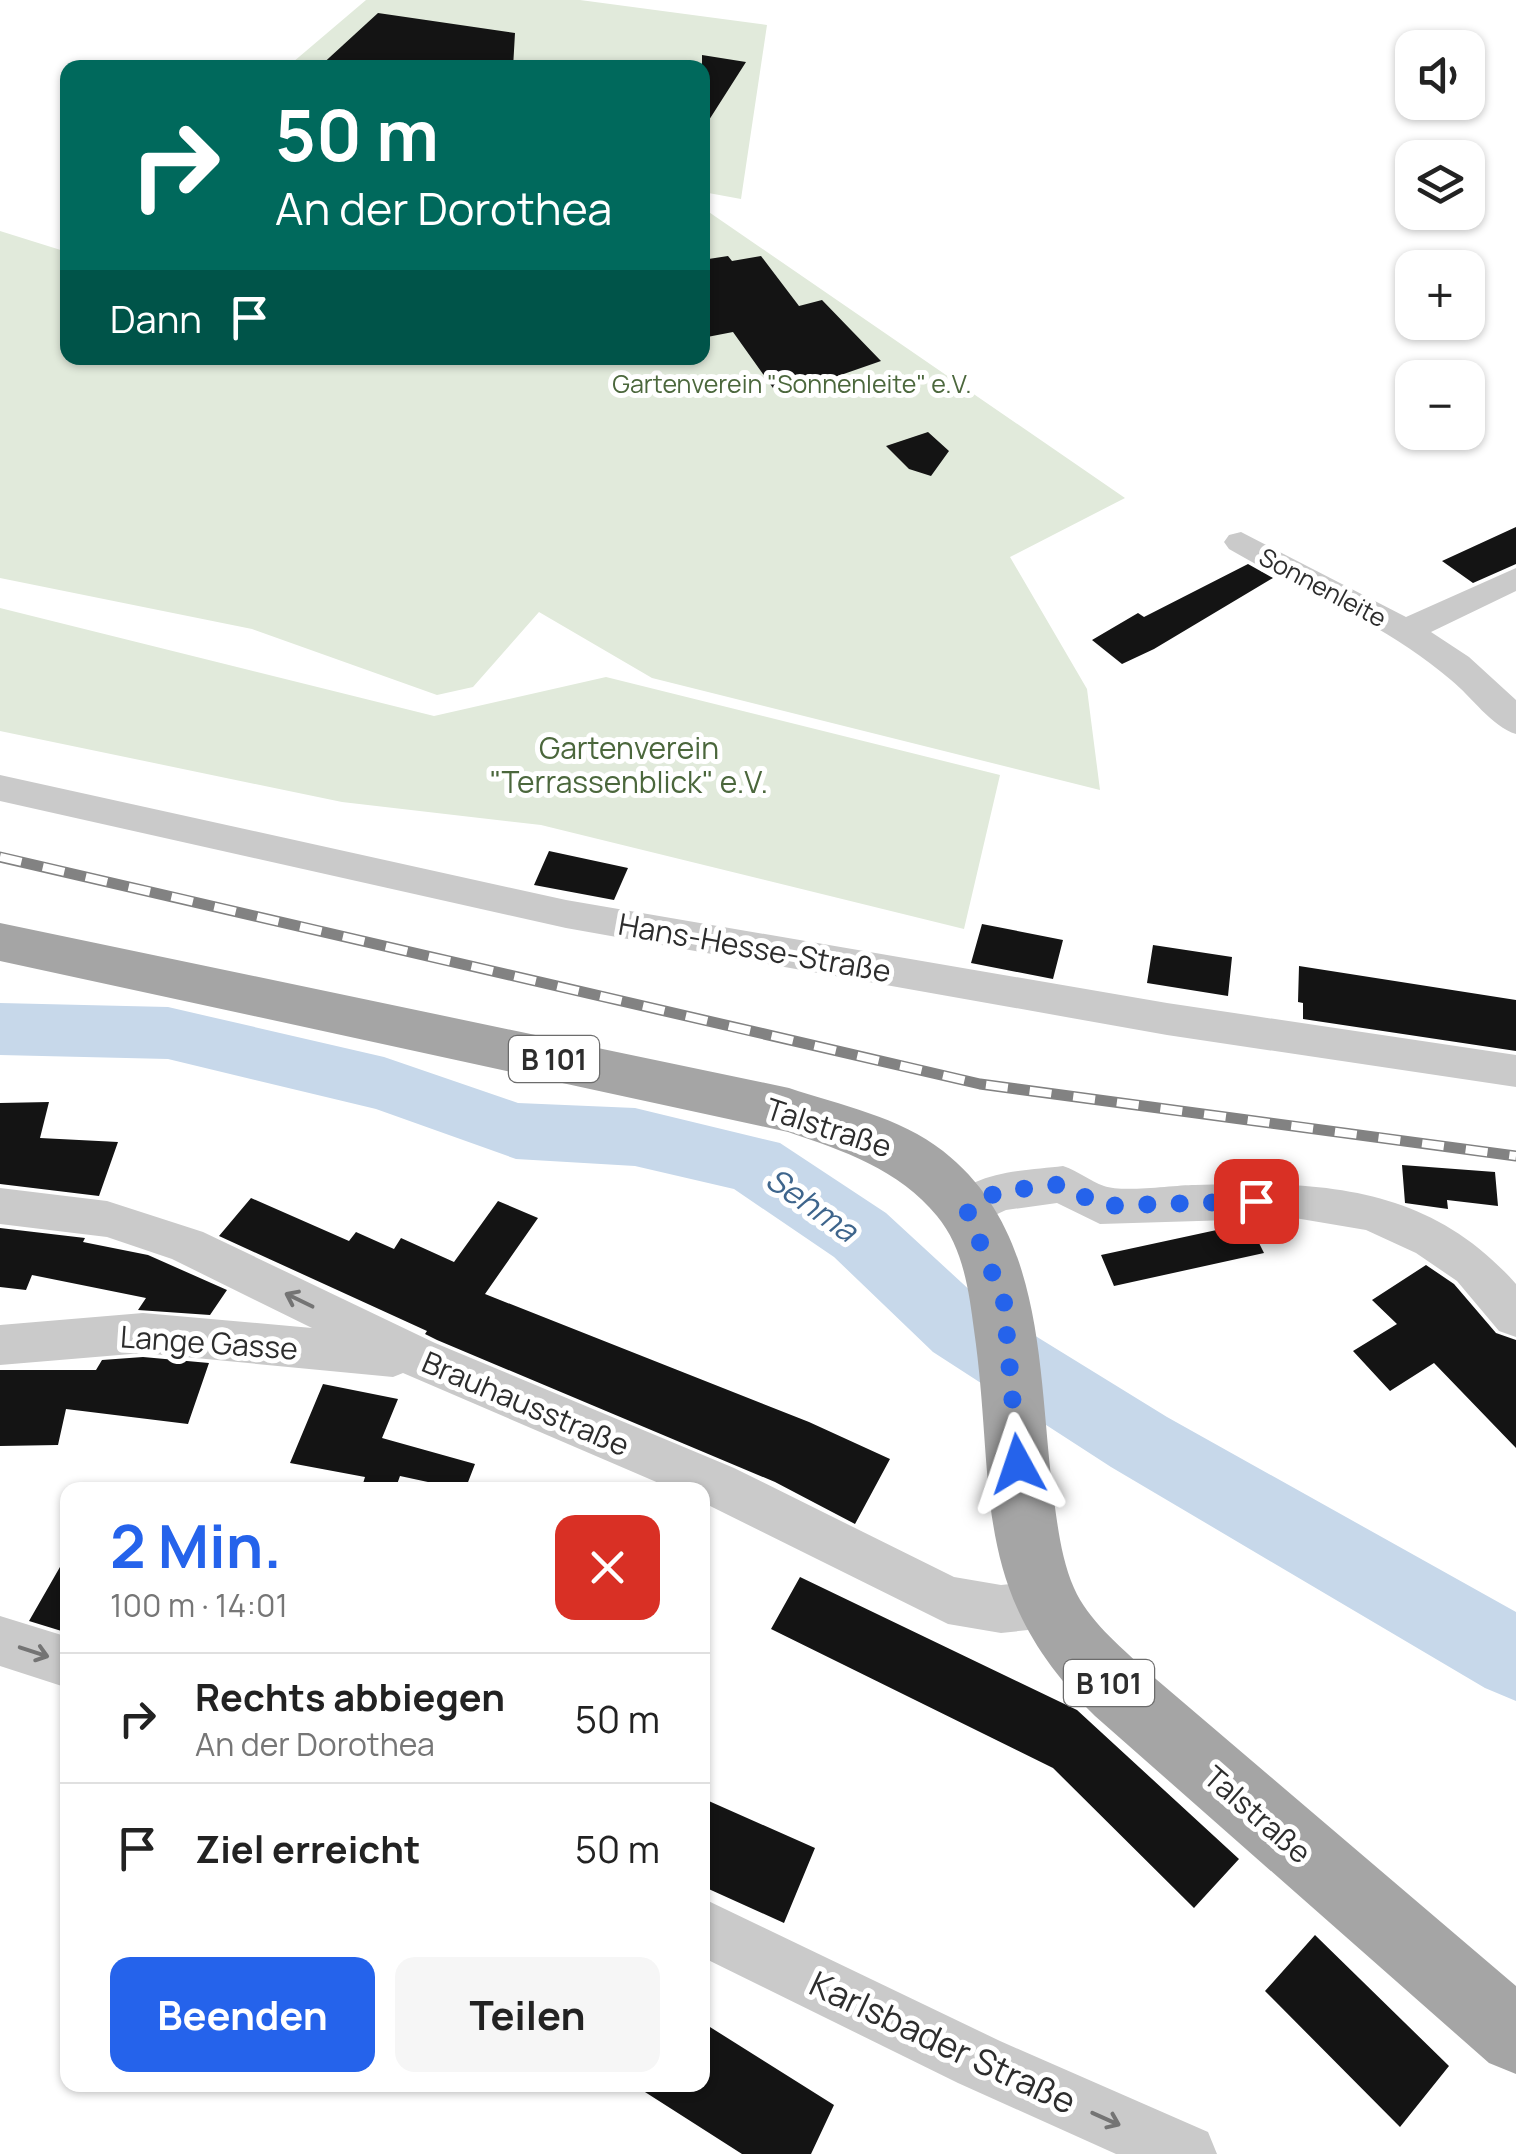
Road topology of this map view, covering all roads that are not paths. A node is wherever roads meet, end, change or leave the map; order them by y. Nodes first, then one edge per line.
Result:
1 (1241, 542) dead end
2 (1516, 578) edge
3 (1406, 631) junction
4 (1516, 722) edge
5 (0, 788) edge
6 (0, 942) edge
7 (1516, 1070) edge
8 (0, 1206) edge
9 (967, 1210) junction
10 (1516, 1316) edge
11 (0, 1346) edge
12 (418, 1358) junction
13 (1047, 1604) junction
14 (0, 1641) edge
15 (60, 1660) edge
16 (710, 1930) edge
17 (1516, 2036) edge
18 (1186, 2154) edge

1 - 3 street, Sonnenleite
2 - 3 street, Sonnenleite
3 - 4 street, Sonnenleite
5 - 7 street, Hans-Hesse-Straße
6 - 9 main road, Talstraße / B 101
12 -> 8 street, Brauhausstraße
9 - 10 street
9 - 13 main road, Talstraße / B 101
11 - 12 street, Lange Gasse
12 - 13 street, Brauhausstraße
13 - 17 main road, Talstraße / B 101
14 -> 15 street
16 -> 18 street, Karlsbader Straße

